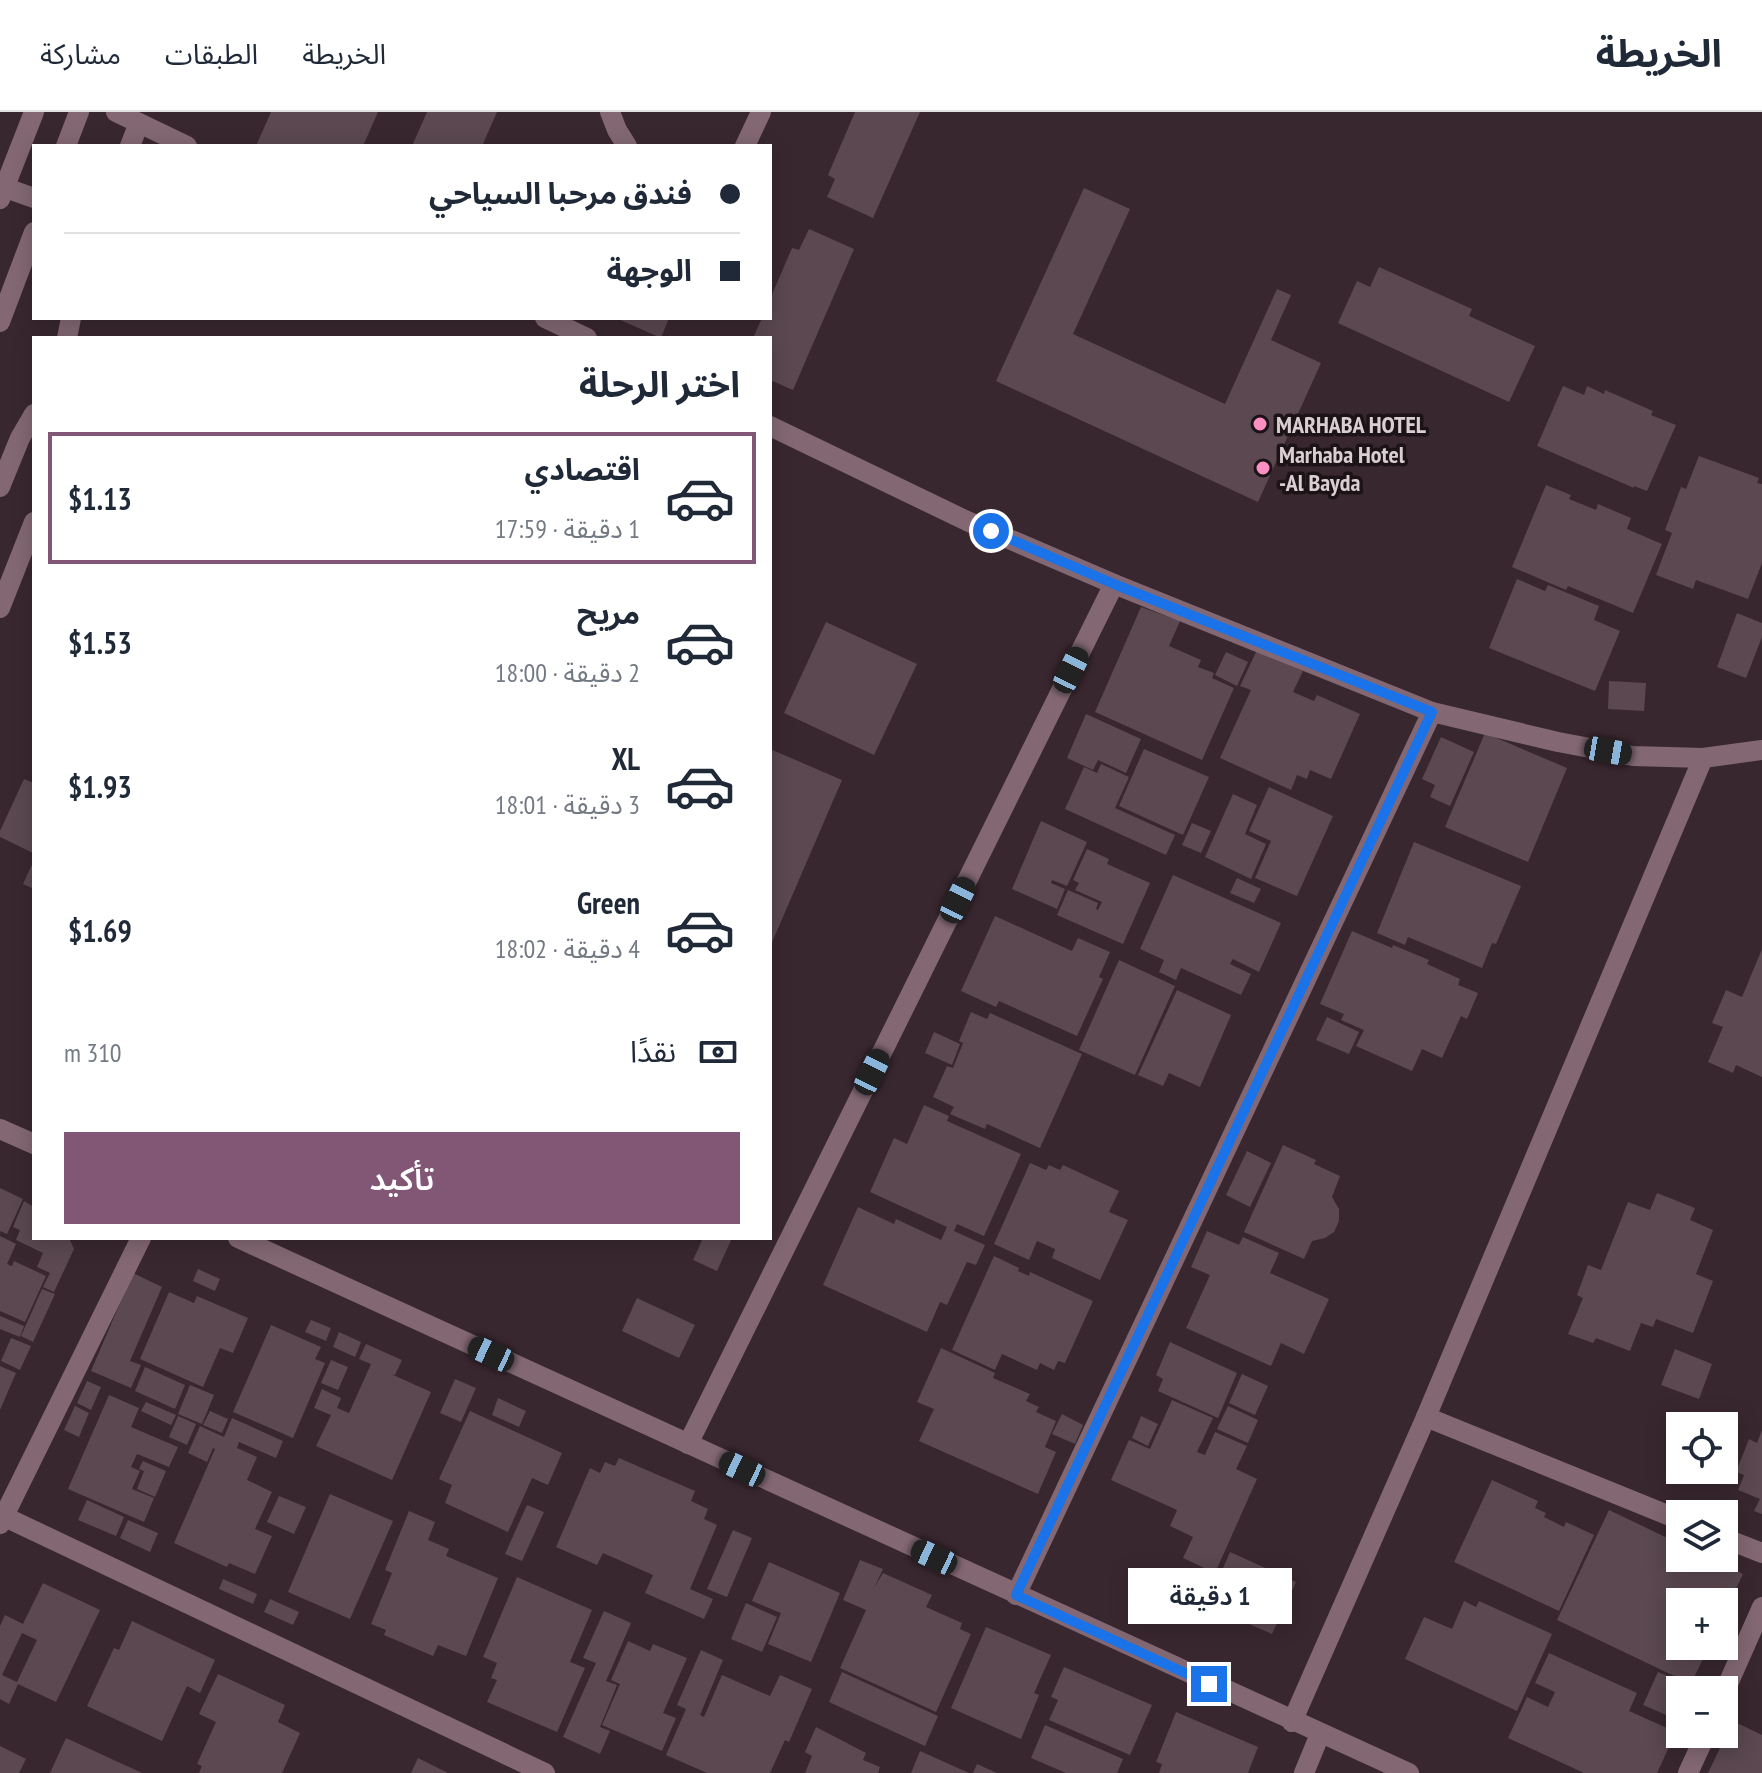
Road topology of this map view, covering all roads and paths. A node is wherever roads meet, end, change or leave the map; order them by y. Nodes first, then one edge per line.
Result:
1 (34, 112) edge
2 (79, 112) edge
3 (116, 112) edge
4 (610, 112) edge
5 (761, 112) edge
6 (139, 123) junction
7 (67, 144) edge
8 (131, 144) edge
9 (183, 144) edge
10 (626, 144) edge
11 (746, 144) edge
12 (1, 191) edge
13 (32, 198) edge
14 (32, 237) edge
15 (549, 320) edge
16 (0, 322) edge
17 (583, 336) edge
18 (32, 417) edge
19 (772, 427) edge
20 (0, 487) edge
21 (32, 527) edge
22 (1114, 584) junction
23 (0, 608) edge
24 (1432, 712) junction
25 (1762, 750) edge
26 (1703, 758) junction
27 (0, 1129) edge
28 (32, 1143) edge
29 (140, 1240) edge
30 (242, 1240) edge
31 (1426, 1417) junction
32 (688, 1444) junction
33 (1666, 1514) edge
34 (2, 1520) edge
35 (1738, 1544) edge
36 (1762, 1553) edge
37 (1016, 1595) junction
38 (1762, 1607) edge
39 (1732, 1676) edge
40 (1292, 1722) junction
41 (1320, 1734) junction
42 (1700, 1748) edge
43 (545, 1773) edge
44 (1304, 1773) edge
45 (1409, 1773) edge
46 (1688, 1773) edge

1 - 12 street
2 - 7 street
3 - 6 street
4 - 10 street
5 - 11 street
6 - 8 street
6 - 9 street
12 - 13 street
14 - 16 street
15 - 17 street
18 - 20 street
19 - 22 street
21 - 23 street
22 - 24 street
22 - 32 street
24 - 26 street
24 - 37 street
25 - 26 street
26 - 31 street
27 - 28 street
29 - 34 street
30 - 32 street
31 - 33 street
31 - 40 street
32 - 37 street
34 - 43 street
35 - 36 street
37 - 40 street
38 - 39 street
40 - 41 street
41 - 44 street
41 - 45 street
42 - 46 street

